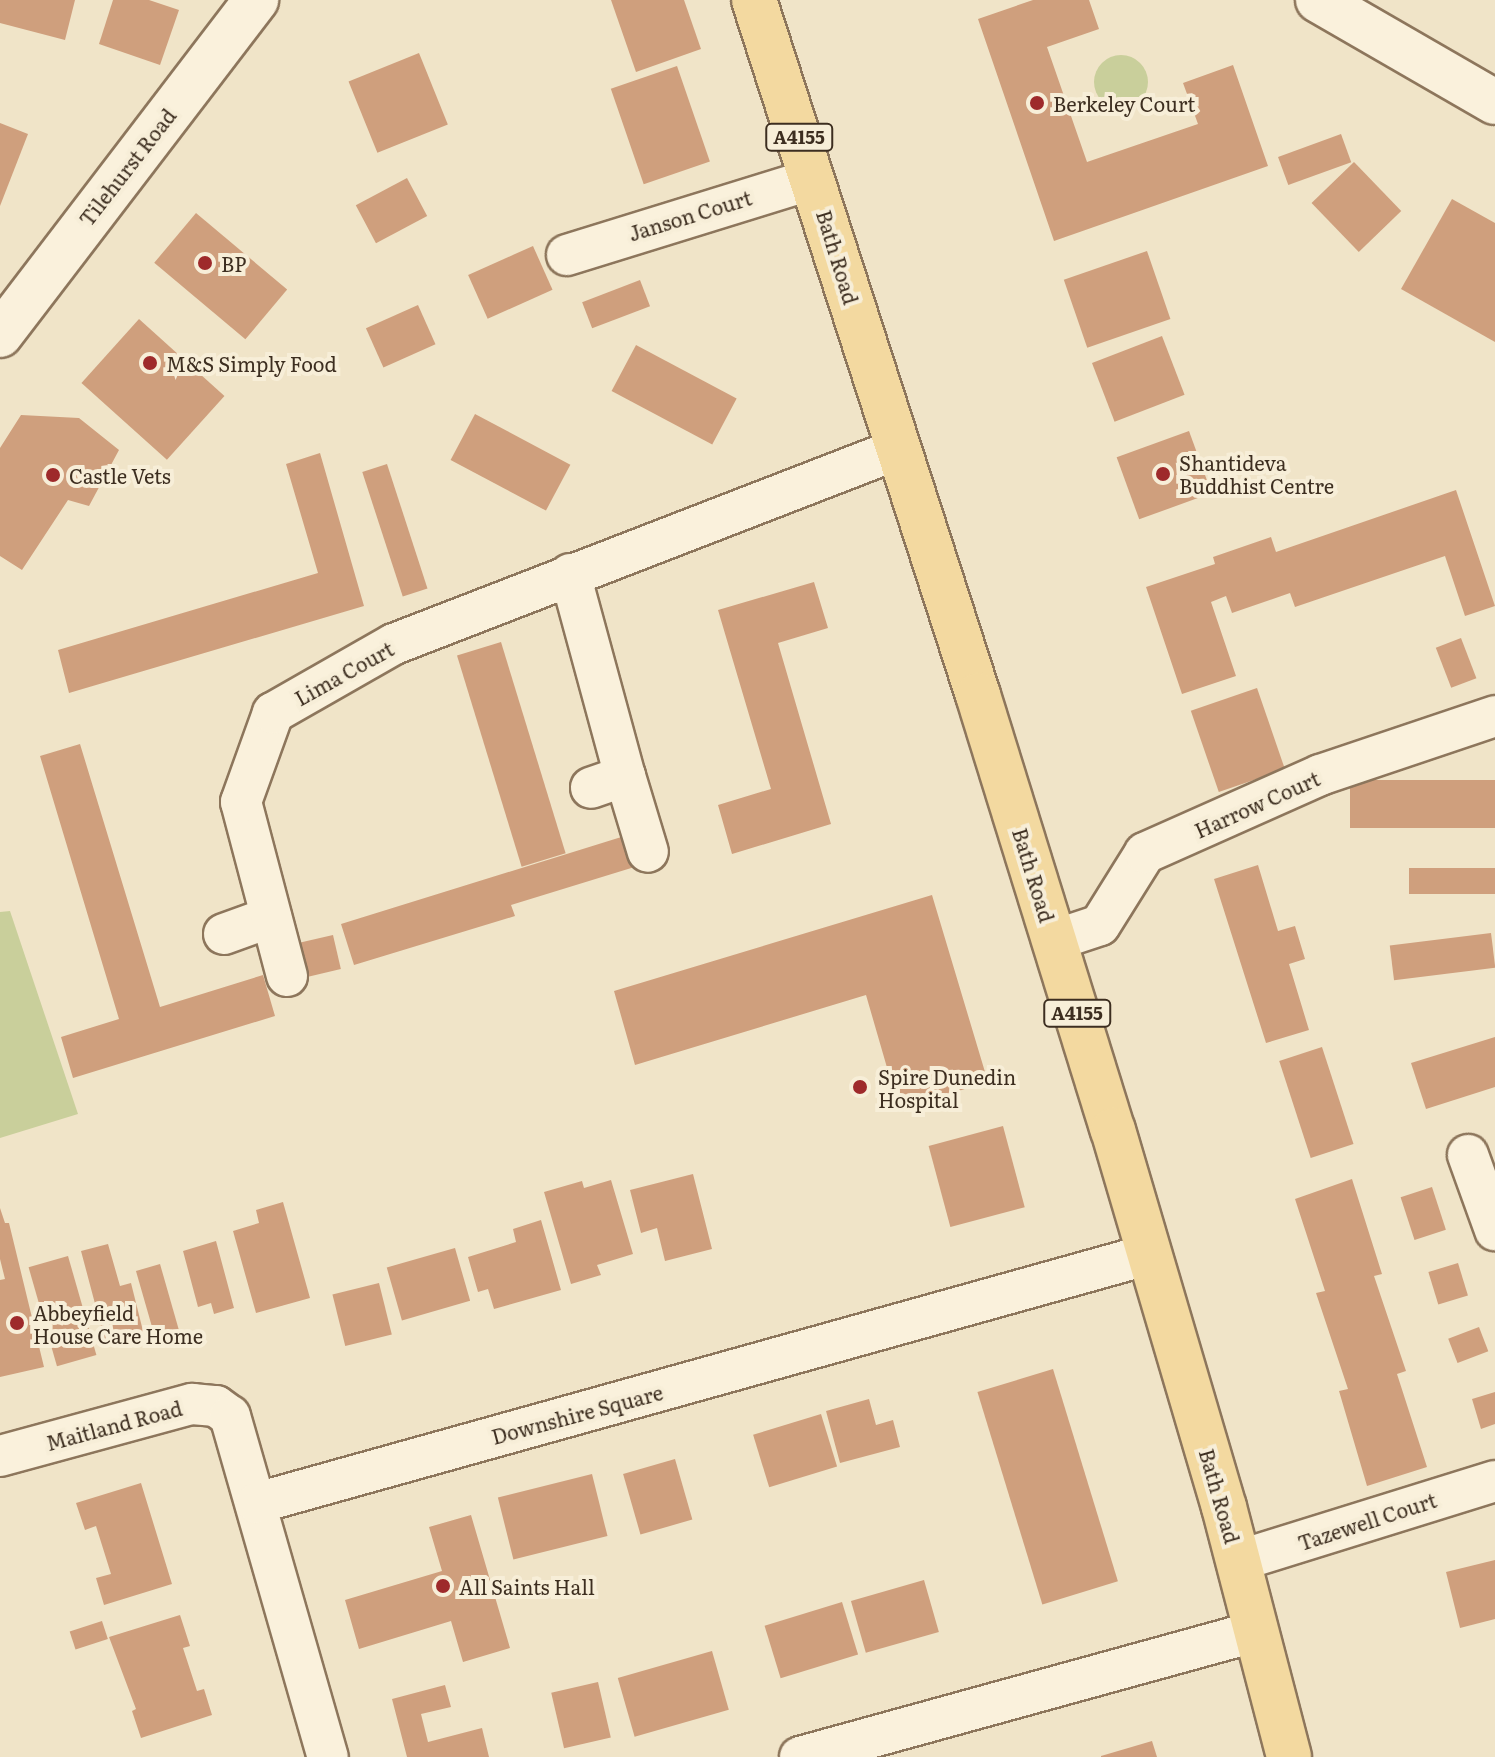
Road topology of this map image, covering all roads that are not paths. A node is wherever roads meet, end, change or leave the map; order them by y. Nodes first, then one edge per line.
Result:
1 (256, 0) edge
2 (754, 0) edge
3 (1318, 0) edge
4 (1495, 102) edge
5 (813, 179) junction
6 (567, 255) dead end
7 (0, 335) edge
8 (898, 449) junction
9 (570, 574) junction
10 (1495, 716) edge
11 (648, 852) dead end
12 (271, 917) junction
13 (224, 934) dead end
14 (1055, 940) junction
15 (287, 976) dead end
16 (1468, 1155) dead end
17 (1495, 1230) edge
18 (1150, 1254) junction
19 (0, 1456) edge
20 (1495, 1481) edge
21 (257, 1503) junction
22 (1238, 1561) junction
23 (1257, 1631) junction
24 (328, 1757) edge
25 (800, 1757) edge
26 (1289, 1757) edge

1 - 7 street, Tilehurst Road
2 - 5 main road, Bath Road / A4155
3 - 4 street
5 - 6 street, Janson Court
5 - 8 main road, Bath Road / A4155
8 - 9 street, Lima Court
8 - 14 main road, Bath Road / A4155
9 - 11 street
9 - 12 street, Lima Court
10 - 14 street, Harrow Court
12 - 13 street
12 - 15 street, Lima Court
14 - 18 main road, Bath Road / A4155
16 - 17 street
18 - 21 street, Downshire Square
18 - 22 main road, Bath Road / A4155
19 - 21 street, Maitland Road
20 - 22 street, Tazewell Court
21 - 24 street
22 - 23 main road, Bath Road / A4155
23 - 25 street
23 - 26 main road, Bath Road / A4155

